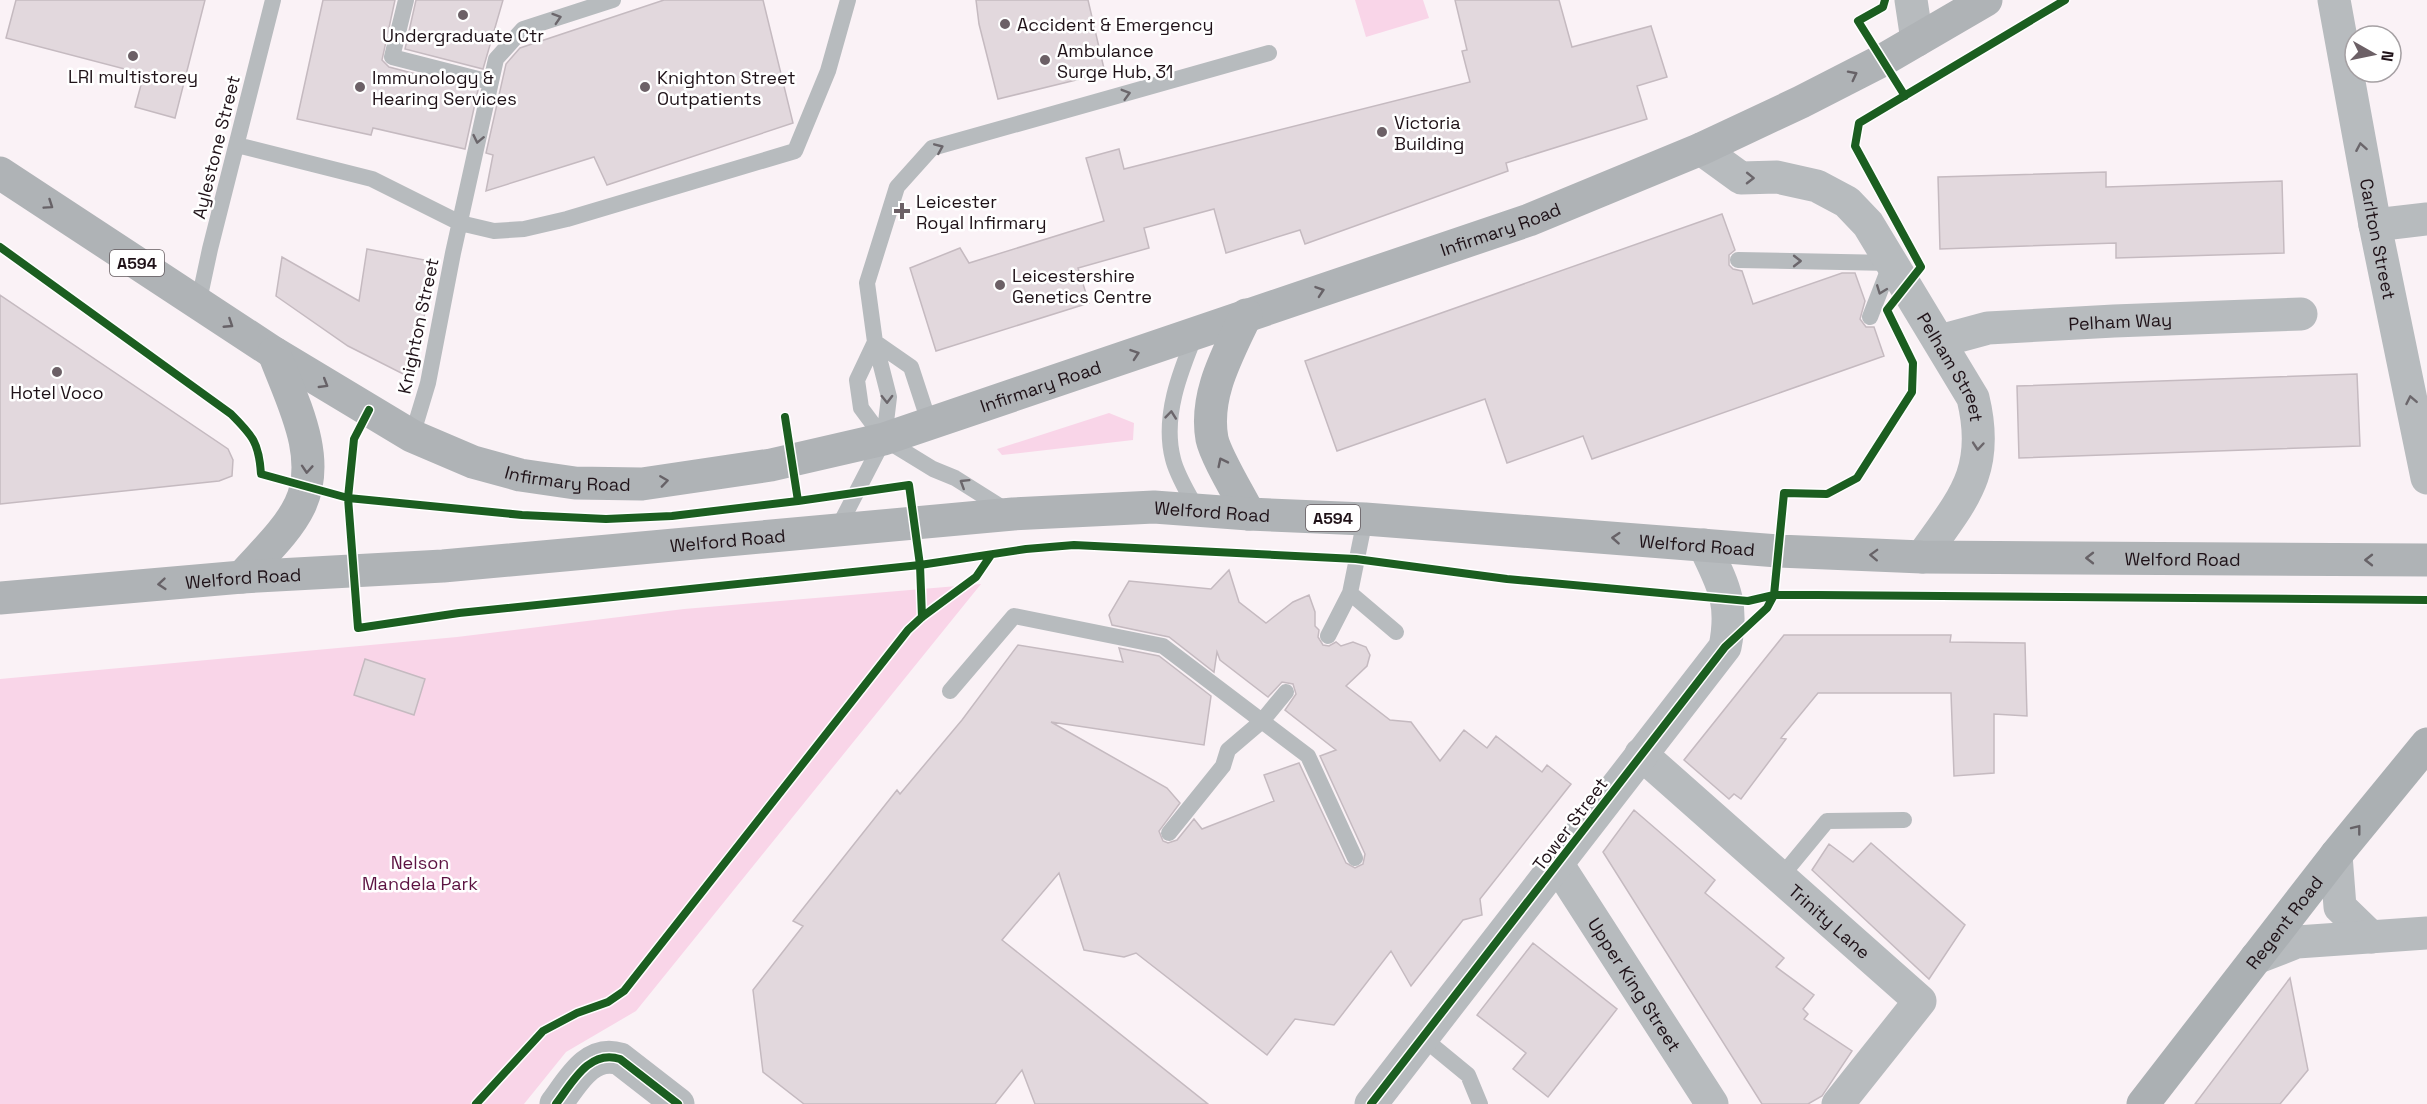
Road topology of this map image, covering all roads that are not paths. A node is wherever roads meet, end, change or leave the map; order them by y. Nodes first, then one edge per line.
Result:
1 (273, 0) edge
2 (406, 0) edge
3 (613, 0) edge
4 (848, 0) edge
5 (1911, 0) edge
6 (1986, 0) edge
7 (2334, 0) edge
8 (1917, 40) junction
9 (1269, 53) dead end
10 (490, 82) junction
11 (237, 146) junction
12 (1701, 149) junction
13 (0, 173) edge
14 (2427, 219) edge
15 (460, 223) junction
16 (2375, 225) junction
17 (1738, 260) dead end
18 (1891, 263) junction
19 (198, 305) junction
20 (2301, 314) dead end
21 (1246, 315) junction
22 (1870, 317) dead end
23 (1196, 333) junction
24 (1940, 341) junction
25 (876, 342) junction
26 (274, 353) junction
27 (930, 425) junction
28 (412, 436) junction
29 (884, 439) junction
30 (2427, 478) edge
31 (1197, 510) junction
32 (1013, 514) junction
33 (1249, 514) junction
34 (1365, 519) junction
35 (837, 530) junction
36 (1704, 545) junction
37 (1922, 557) junction
38 (2427, 560) edge
39 (242, 577) junction
40 (1350, 593) junction
41 (0, 598) edge
42 (1396, 632) dead end
43 (1328, 636) dead end
44 (950, 691) dead end
45 (1286, 692) dead end
46 (1262, 721) junction
47 (2427, 744) edge
48 (1641, 754) junction
49 (1904, 820) dead end
50 (1169, 833) dead end
51 (2336, 855) junction
52 (1355, 858) dead end
53 (1558, 865) junction
54 (1779, 878) junction
55 (2427, 933) edge
56 (2371, 937) junction
57 (2256, 958) junction
58 (1423, 1038) junction
59 (556, 1104) edge
60 (678, 1104) edge
61 (1371, 1104) edge
62 (1480, 1104) edge
63 (1712, 1104) edge
64 (1838, 1104) edge
65 (2143, 1104) edge

1 - 11 lane, Aylestone Street
2 - 10 lane
10 -> 3 lane, Knighton Street
4 - 15 lane
5 - 8 street
6 - 8 main road, A594
16 -> 7 street, Carlton Street
12 -> 8 main road, Infirmary Road / A594
25 -> 9 lane
10 -> 15 lane, Knighton Street
11 - 15 lane
11 - 19 lane, Aylestone Street
12 -> 18 street, Pelham Street
21 -> 12 main road, Infirmary Road / A594
13 -> 19 main road, A594
14 - 16 street
15 - 28 lane, Knighton Street
30 -> 16 street, Carlton Street
17 -> 18 lane
18 -> 22 lane
18 - 24 street, Pelham Street
19 -> 26 main road, A594
20 - 24 street, Pelham Way
21 - 23 main road, Infirmary Road / A594
33 -> 21 main road
27 -> 23 main road, Infirmary Road / A594
31 -> 23 lane
24 -> 37 street, Pelham Street
25 - 27 lane
25 -> 29 lane
25 - 29 lane
26 -> 28 main road, Infirmary Road / A594
26 -> 39 main road
27 - 29 main road, Infirmary Road / A594
28 -> 29 main road, Infirmary Road / A594
32 -> 29 lane
29 - 35 lane
31 - 32 main road, Welford Road / A594
31 - 33 main road, Welford Road / A594
32 - 35 main road, Welford Road / A594
33 - 34 main road, Welford Road / A594
36 -> 34 main road, Welford Road / A594
34 - 40 lane
35 - 39 main road, Welford Road / A594
37 -> 36 main road, Welford Road / A594
36 - 48 street, Tower Street
38 -> 37 main road, Welford Road / A594
39 -> 41 main road, Welford Road / A594
40 - 42 lane
40 - 43 lane
44 - 46 lane
45 - 46 lane
46 - 50 lane
46 - 52 lane
51 -> 47 street, Regent Road
48 - 53 street, Tower Street
48 - 54 street, Trinity Lane
49 - 54 lane
51 - 56 street
51 - 57 street, Regent Road
53 - 58 street, Tower Street
53 - 63 street, Upper King Street
54 - 64 street, Trinity Lane
55 - 56 street
56 - 57 street
57 - 65 street, Regent Road
58 - 61 street, Tower Street
58 - 62 lane
59 - 60 street

